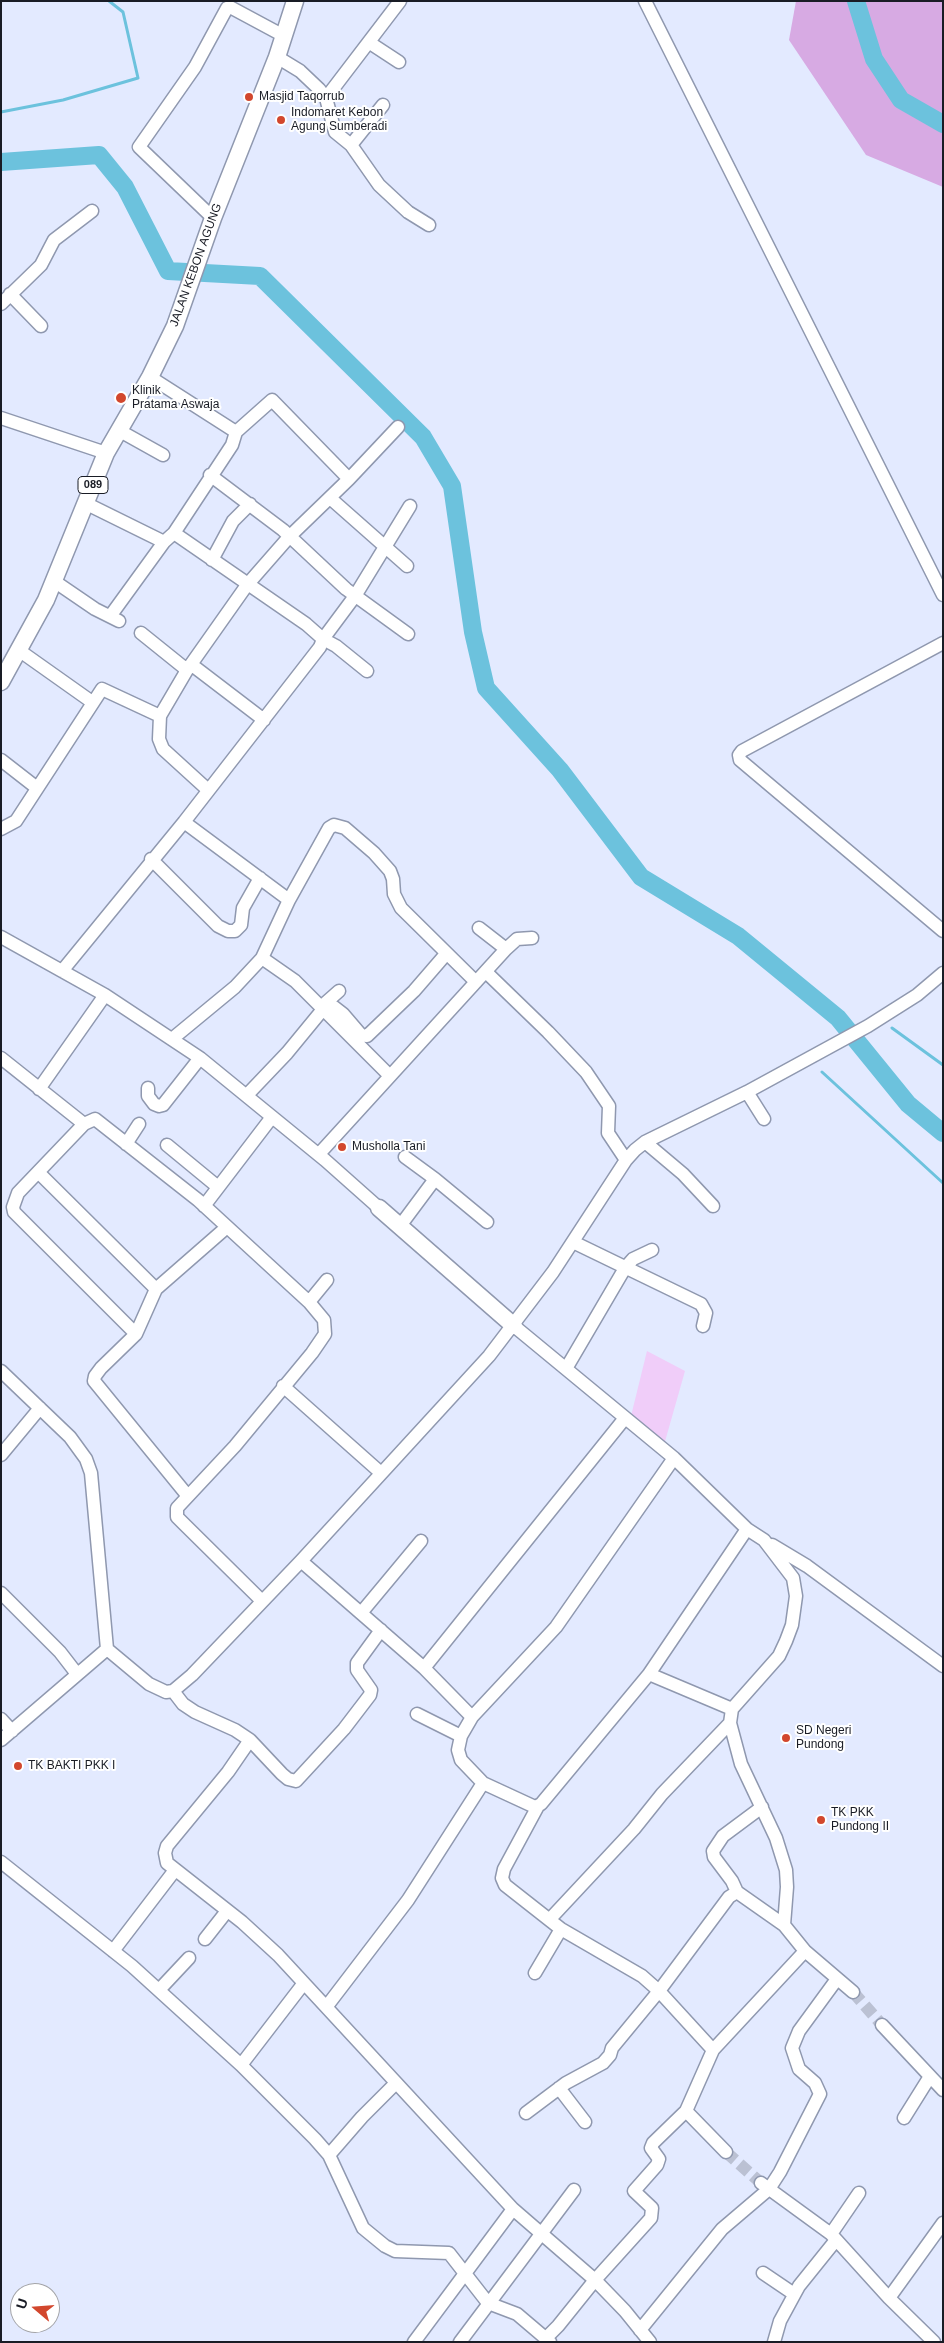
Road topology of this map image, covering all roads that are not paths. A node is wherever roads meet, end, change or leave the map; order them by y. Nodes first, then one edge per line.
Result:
1 (295, 1) edge
2 (400, 1) edge
3 (645, 1) edge
4 (284, 36) junction
5 (370, 42) junction
6 (277, 57) junction
7 (399, 62) dead end
8 (326, 98) junction
9 (383, 105) dead end
10 (351, 145) junction
11 (92, 211) dead end
12 (213, 218) junction
13 (429, 225) dead end
14 (10, 294) junction
15 (1, 304) edge
16 (41, 326) dead end
17 (150, 377) junction
18 (1, 418) edge
19 (398, 427) dead end
20 (120, 430) junction
21 (236, 432) junction
22 (106, 453) junction
23 (162, 455) dead end
24 (210, 475) junction
25 (349, 478) junction
26 (330, 498) junction
27 (85, 503) junction
28 (250, 504) junction
29 (410, 506) dead end
30 (174, 533) junction
31 (289, 537) junction
32 (164, 542) junction
33 (385, 546) junction
34 (212, 560) junction
35 (407, 566) dead end
36 (54, 581) junction
37 (247, 585) junction
38 (943, 595) edge
39 (355, 596) junction
40 (141, 633) dead end
41 (408, 634) dead end
42 (323, 639) junction
43 (943, 642) edge
44 (20, 651) junction
45 (190, 668) junction
46 (367, 671) dead end
47 (3, 674) edge
48 (92, 702) junction
49 (160, 716) junction
50 (264, 720) junction
51 (1, 760) edge
52 (37, 788) junction
53 (208, 790) junction
54 (184, 822) junction
55 (1, 829) edge
56 (151, 860) junction
57 (260, 878) junction
58 (289, 900) junction
59 (479, 928) dead end
60 (943, 931) edge
61 (1, 937) edge
62 (532, 938) dead end
63 (506, 949) junction
64 (446, 954) junction
65 (262, 958) junction
66 (62, 970) junction
67 (486, 972) junction
68 (943, 973) edge
69 (476, 982) junction
70 (339, 991) dead end
71 (105, 995) junction
72 (323, 1007) junction
73 (172, 1039) junction
74 (1, 1058) edge
75 (200, 1058) junction
76 (390, 1075) junction
77 (148, 1088) dead end
78 (38, 1089) junction
79 (747, 1092) junction
80 (247, 1095) junction
81 (272, 1116) junction
82 (764, 1119) dead end
83 (84, 1124) junction
84 (138, 1124) dead end
85 (645, 1142) junction
86 (126, 1144) junction
87 (167, 1145) dead end
88 (318, 1154) junction
89 (405, 1157) dead end
90 (626, 1160) junction
91 (39, 1173) junction
92 (435, 1179) junction
93 (218, 1188) junction
94 (204, 1206) junction
95 (713, 1206) dead end
96 (379, 1208) joint
97 (487, 1222) dead end
98 (400, 1226) junction
99 (227, 1227) junction
100 (574, 1242) junction
101 (652, 1250) dead end
102 (625, 1268) junction
103 (327, 1280) dead end
104 (156, 1289) junction
105 (309, 1302) junction
106 (514, 1326) junction
107 (703, 1326) dead end
108 (136, 1334) junction
109 (567, 1367) junction
110 (1, 1371) edge
111 (284, 1386) junction
112 (40, 1408) junction
113 (625, 1418) junction
114 (1, 1455) edge
115 (674, 1458) junction
116 (381, 1473) junction
117 (187, 1496) junction
118 (747, 1529) junction
119 (420, 1540) dead end
120 (764, 1540) junction
121 (301, 1561) junction
122 (1, 1593) edge
123 (262, 1600) junction
124 (361, 1613) junction
125 (381, 1630) junction
126 (107, 1649) junction
127 (943, 1666) edge
128 (424, 1668) junction
129 (77, 1674) junction
130 (649, 1674) junction
131 (173, 1691) junction
132 (732, 1708) junction
133 (417, 1714) dead end
134 (472, 1717) junction
135 (1, 1719) edge
136 (730, 1723) junction
137 (12, 1731) junction
138 (461, 1736) junction
139 (1, 1740) edge
140 (250, 1740) junction
141 (483, 1783) junction
142 (538, 1806) junction
143 (762, 1807) junction
144 (1, 1862) edge
145 (175, 1870) junction
146 (737, 1892) junction
147 (227, 1911) junction
148 (550, 1919) junction
149 (784, 1924) junction
150 (561, 1929) junction
151 (206, 1939) dead end
152 (113, 1951) junction
153 (804, 1951) junction
154 (189, 1958) dead end
155 (535, 1973) dead end
156 (837, 1979) junction
157 (304, 1983) junction
158 (159, 1990) junction
159 (659, 1990) junction
160 (853, 1992) tunnel mouth
161 (326, 2006) junction
162 (882, 2025) tunnel mouth
163 (713, 2050) junction
164 (241, 2065) junction
165 (929, 2078) junction
166 (396, 2083) junction
167 (559, 2088) junction
168 (943, 2090) edge
169 (686, 2111) junction
170 (526, 2113) dead end
171 (904, 2118) dead end
172 (585, 2122) dead end
173 (726, 2152) tunnel mouth
174 (329, 2155) junction
175 (765, 2186) junction
176 (574, 2190) dead end
177 (859, 2193) dead end
178 (513, 2209) junction
179 (943, 2223) edge
180 (543, 2234) junction
181 (833, 2237) junction
182 (465, 2271) junction
183 (763, 2273) dead end
184 (595, 2280) junction
185 (794, 2294) junction
186 (889, 2298) junction
187 (488, 2303) junction
188 (640, 2330) junction
189 (548, 2340) edge
190 (414, 2342) edge
191 (460, 2342) edge
192 (650, 2342) edge
193 (774, 2342) edge
194 (934, 2342) edge

1 - 4 main road, JALAN KEBON AGUNG / 089
2 - 5 street
3 - 38 street
4 - 6 main road, JALAN KEBON AGUNG / 089
4 - 12 street
5 - 7 street
5 - 8 street
6 - 8 street
6 - 12 main road, JALAN KEBON AGUNG / 089
8 - 10 street
9 - 10 street
10 - 13 street
11 - 14 street
12 - 17 main road, JALAN KEBON AGUNG / 089
14 - 15 street
14 - 16 street
17 - 20 main road, JALAN KEBON AGUNG / 089
17 - 21 street
18 - 22 street
19 - 25 street
20 - 22 main road, JALAN KEBON AGUNG / 089
20 - 23 street
21 - 24 street
21 - 25 street
22 - 27 main road, JALAN KEBON AGUNG / 089
24 - 28 street
24 - 30 street
25 - 26 street
26 - 31 street
26 - 33 street
27 - 32 street
27 - 36 main road, JALAN KEBON AGUNG / 089
28 - 31 street
28 - 34 street
29 - 33 street
30 - 32 street
30 - 34 street
31 - 37 street
31 - 39 street
32 - 36 street
33 - 35 street
33 - 39 street
34 - 37 street
36 - 44 main road, JALAN KEBON AGUNG / 089
37 - 42 street
37 - 45 street
39 - 41 street
39 - 42 street
40 - 45 street
42 - 46 street
42 - 50 street
43 - 60 street
44 - 47 main road, JALAN KEBON AGUNG / 089
44 - 48 street
45 - 49 street
45 - 50 street
48 - 49 street
48 - 52 street
49 - 53 street
50 - 53 street
51 - 52 street
52 - 55 street
53 - 54 street
54 - 56 street
54 - 57 street
56 - 57 street
56 - 66 street
57 - 58 street
58 - 64 street
58 - 65 street
59 - 63 street
61 - 66 street
62 - 63 street
63 - 67 street
64 - 69 street
64 - 72 street
65 - 72 street
65 - 73 street
66 - 71 street
67 - 69 street
67 - 90 street
68 - 79 street
69 - 76 street
70 - 72 street
71 - 73 street
71 - 78 street
72 - 76 street
72 - 80 street
73 - 75 street
74 - 78 street
75 - 77 street
75 - 80 street
76 - 88 street
78 - 83 street
79 - 82 street
79 - 85 street
80 - 81 street
81 - 88 street
81 - 93 street
83 - 86 street
83 - 91 street
84 - 86 street
85 - 90 street
85 - 95 street
86 - 94 street
87 - 93 street
88 - 96 street
89 - 92 street
90 - 100 street
91 - 104 street
91 - 108 street
92 - 97 street
92 - 98 street
93 - 94 street
94 - 99 street
96 - 98 main road
98 - 106 main road
99 - 104 street
99 - 105 street
100 - 102 street
100 - 106 street
101 - 102 street
102 - 107 street
102 - 109 street
103 - 105 street
104 - 108 street
105 - 111 street
106 - 109 street
106 - 116 street
108 - 117 street
109 - 113 street
110 - 112 street
111 - 116 street
111 - 117 street
112 - 114 street
112 - 126 street
113 - 115 street
113 - 128 street
115 - 118 street
115 - 134 street
116 - 121 street
117 - 123 street
118 - 120 street
118 - 130 street
119 - 124 street
120 - 127 street
120 - 132 street
121 - 123 street
121 - 124 street
122 - 129 street
123 - 131 street
124 - 125 street
125 - 128 street
125 - 140 street
126 - 129 street
126 - 131 street
128 - 134 street
129 - 137 street
130 - 132 street
130 - 142 street
131 - 140 street
132 - 136 street
133 - 138 street
134 - 138 street
135 - 137 street
136 - 143 street
136 - 148 street
137 - 139 street
138 - 141 street
140 - 145 street
141 - 142 street
141 - 161 street
142 - 148 street
143 - 146 street
143 - 149 street
144 - 152 street
145 - 147 street
145 - 152 street
146 - 149 street
146 - 159 street
147 - 151 street
147 - 157 street
148 - 150 street
149 - 153 street
150 - 155 street
150 - 159 street
152 - 158 street
153 - 156 street
153 - 163 street
154 - 158 street
156 - 160 street
156 - 175 street
157 - 161 street
157 - 164 street
158 - 164 street
159 - 163 street
159 - 167 street
161 - 166 street
162 - 165 street
163 - 169 street
164 - 174 street
165 - 168 street
165 - 171 street
166 - 174 street
166 - 178 street
167 - 170 street
167 - 172 street
169 - 173 street
169 - 184 street
174 - 182 street
175 - 181 street
175 - 188 street
176 - 180 street
177 - 181 street
178 - 180 street
178 - 182 street
179 - 186 street
180 - 184 street
180 - 187 street
181 - 185 street
181 - 186 street
182 - 187 street
182 - 190 street
183 - 185 street
184 - 188 street
184 - 189 street
185 - 193 street
186 - 194 street
187 - 189 street
187 - 191 street
188 - 192 street

